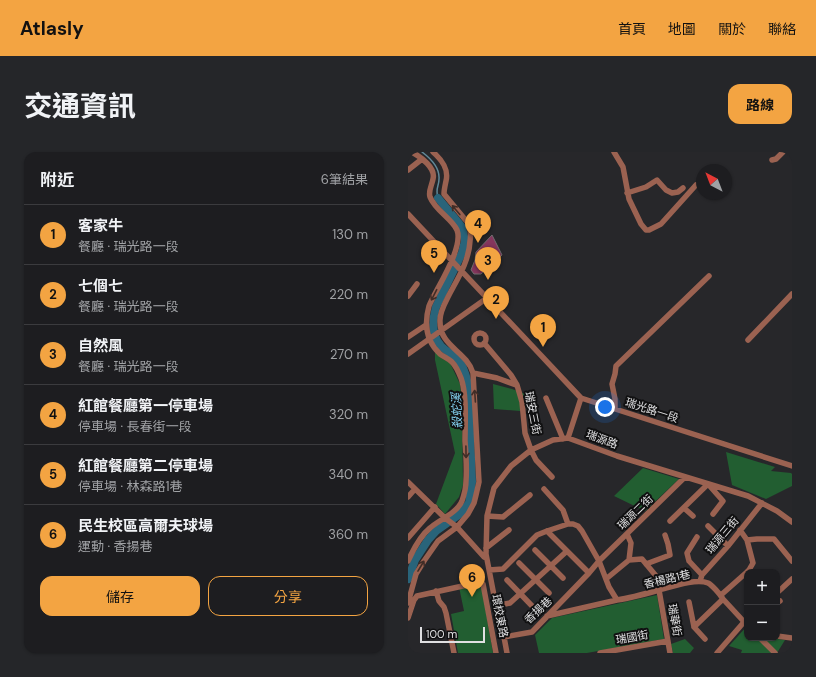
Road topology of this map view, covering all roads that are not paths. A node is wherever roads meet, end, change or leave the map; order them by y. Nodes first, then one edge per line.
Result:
1 (412, 152) edge
2 (433, 152) edge
3 (614, 152) edge
4 (783, 152) edge
5 (422, 159) junction
6 (772, 160) dead end
7 (408, 170) edge
8 (696, 185) dead end
9 (683, 188) dead end
10 (627, 193) junction
11 (408, 214) edge
12 (452, 260) junction
13 (462, 271) junction
14 (709, 276) dead end
15 (417, 284) dead end
16 (792, 294) edge
17 (408, 296) edge
18 (487, 298) junction
19 (426, 325) junction
20 (441, 331) junction
21 (408, 337) edge
22 (429, 339) junction
23 (748, 340) dead end
24 (484, 344) dead end
25 (408, 354) edge
26 (473, 372) junction
27 (516, 386) junction
28 (546, 398) dead end
29 (581, 398) junction
30 (615, 409) junction
31 (566, 438) junction
32 (531, 450) junction
33 (792, 466) edge
34 (552, 477) dead end
35 (685, 477) junction
36 (408, 482) edge
37 (708, 484) junction
38 (544, 488) dead end
39 (415, 489) junction
40 (530, 495) dead end
41 (408, 497) edge
42 (762, 503) junction
43 (435, 507) junction
44 (684, 508) junction
45 (713, 514) dead end
46 (487, 516) junction
47 (693, 516) dead end
48 (445, 518) junction
49 (670, 521) dead end
50 (792, 522) edge
51 (568, 524) junction
52 (708, 526) dead end
53 (457, 527) junction
54 (509, 530) dead end
55 (740, 530) junction
56 (547, 531) junction
57 (627, 534) junction
58 (665, 535) dead end
59 (697, 537) dead end
60 (408, 538) edge
61 (747, 540) junction
62 (728, 546) junction
63 (486, 548) junction
64 (535, 550) dead end
65 (566, 550) junction
66 (484, 556) dead end
67 (629, 560) junction
68 (408, 561) edge
69 (599, 561) junction
70 (792, 561) edge
71 (519, 563) dead end
72 (646, 564) junction
73 (551, 565) junction
74 (750, 569) edge
75 (489, 570) junction
76 (589, 573) junction
77 (702, 575) junction
78 (744, 575) edge
79 (563, 578) dead end
80 (606, 578) junction
81 (507, 580) dead end
82 (535, 580) junction
83 (792, 580) edge
84 (700, 582) junction
85 (666, 588) junction
86 (659, 590) junction
87 (780, 590) edge
88 (436, 591) junction
89 (549, 593) dead end
90 (520, 594) junction
91 (722, 597) junction
92 (617, 600) junction
93 (689, 602) dead end
94 (408, 603) edge
95 (496, 606) junction
96 (534, 608) dead end
97 (547, 616) junction
98 (408, 618) edge
99 (744, 622) edge
100 (744, 626) edge
101 (694, 627) junction
102 (780, 636) edge
103 (504, 637) junction
104 (792, 638) edge
105 (705, 639) dead end
106 (668, 641) junction
107 (763, 641) edge
108 (454, 653) edge
109 (496, 653) edge
110 (507, 653) edge
111 (600, 653) edge
112 (670, 653) edge
113 (717, 653) edge
114 (775, 653) edge

1 - 5 street
13 -> 2 street
3 - 10 street
4 - 6 street
5 - 7 street
5 - 12 street
8 - 10 street
9 - 10 street
11 - 12 street, 瑞光路一段
12 - 13 street, 瑞光路一段
12 -> 19 street
13 - 18 street, 瑞光路一段
13 - 20 street
14 - 30 street
15 - 17 street
16 - 23 street
18 - 20 street
18 - 29 street, 瑞光路一段
19 - 21 street
19 - 22 street
20 - 22 street
20 - 26 street
22 - 25 street
22 -> 48 street
24 - 27 street, 瑞安三街
26 - 27 street
53 -> 26 street
27 - 32 street, 瑞安三街
28 - 31 street
29 - 30 street, 瑞光路一段
29 - 31 street
30 - 33 street, 瑞光路一段
31 - 32 street
31 - 35 street, 瑞源路
32 - 34 street, 瑞安三街
32 - 46 street
35 - 37 street, 瑞源路
35 - 57 street, 瑞源二街
36 - 39 street
37 - 42 street, 瑞源路
37 - 44 street
37 - 45 street
38 - 51 street
39 - 41 street
39 - 43 street
40 - 46 street
42 - 50 street, 瑞源路
42 - 55 street, 瑞源三街
43 - 48 street
43 - 60 street
44 - 47 street
44 - 49 street
46 - 63 street
48 - 53 street
48 - 68 street
51 - 56 street
51 - 69 street
52 - 62 street
53 - 66 street
94 -> 53 street
54 - 63 street
55 - 61 street
55 - 62 street, 瑞源三街
56 - 65 street
56 - 75 street
57 - 67 street
57 - 69 street, 瑞源二街
58 - 72 street
59 - 77 street
61 - 70 street
61 - 74 street
62 - 77 street, 瑞源三街
63 - 75 street
64 - 73 street
65 - 73 street
65 - 76 street
67 - 72 street
67 - 80 street
69 - 76 street, 香揚巷
69 - 80 street
71 - 82 street
72 - 85 street
73 - 79 street
73 - 82 street
75 - 95 street
76 - 97 street, 香揚巷
77 - 84 street, 瑞源三街
78 - 91 street
80 - 92 street
81 - 90 street
82 - 89 street
82 - 90 street
83 - 87 street
84 - 85 street, 香楊路1巷
84 - 91 street, 香楊路1巷
85 - 86 street, 香楊路1巷
86 - 92 street, 香楊路1巷
86 - 106 street, 瑞華街
88 - 98 street
88 - 108 street
88 - 109 street, 環校東路
90 - 95 street
90 - 96 street
91 - 99 street, 香楊路1巷
91 - 101 street
92 - 97 street, 香楊路1巷
93 - 101 street
95 - 103 street
97 - 103 street, 香揚巷
100 - 113 street
101 - 105 street
102 - 104 street
103 - 110 street
106 - 111 street, 瑞國街
106 - 112 street, 瑞華街
107 - 114 street

